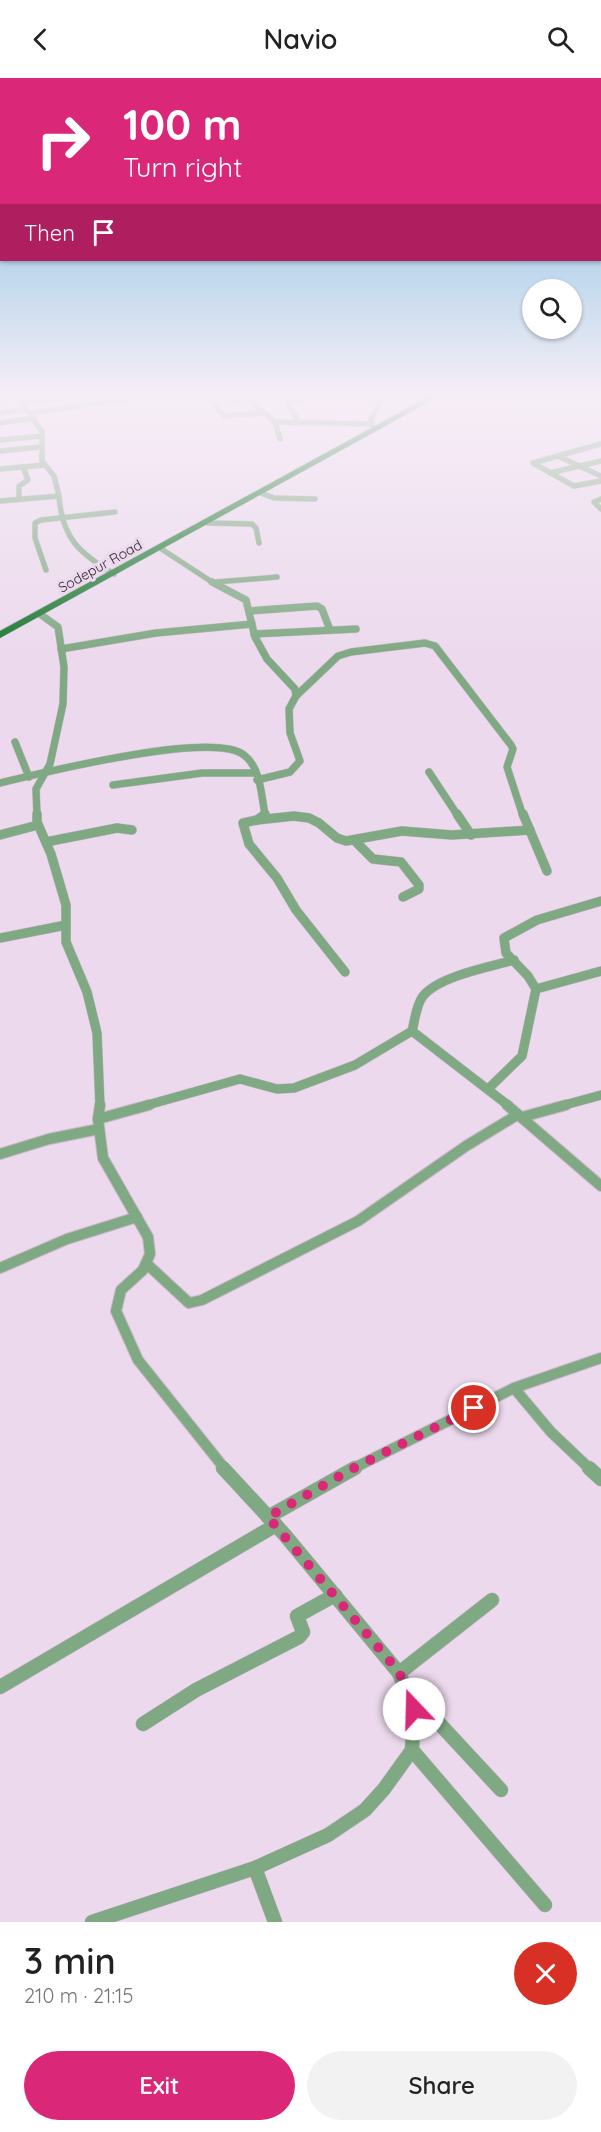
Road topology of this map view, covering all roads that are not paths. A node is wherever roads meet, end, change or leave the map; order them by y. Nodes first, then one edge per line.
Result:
1 (23, 483) edge
2 (56, 483) edge
3 (278, 483) edge
4 (569, 483) edge
5 (593, 483) edge
6 (261, 493) junction
7 (59, 496) junction
8 (19, 499) junction
9 (315, 499) dead end
10 (601, 499) edge
11 (0, 501) edge
12 (601, 508) edge
13 (115, 512) dead end
14 (61, 518) junction
15 (208, 523) junction
16 (259, 543) dead end
17 (160, 548) junction
18 (46, 570) dead end
19 (114, 574) junction
20 (277, 577) dead end
21 (214, 582) junction
22 (249, 611) junction
23 (40, 614) junction
24 (252, 624) junction
25 (357, 629) dead end
26 (330, 630) junction
27 (254, 634) junction
28 (0, 635) edge
29 (61, 649) junction
30 (296, 696) junction
31 (15, 742) dead end
32 (429, 772) dead end
33 (43, 774) junction
34 (256, 776) junction
35 (28, 777) junction
36 (0, 783) edge
37 (113, 785) dead end
38 (257, 820) junction
39 (38, 825) junction
40 (530, 830) junction
41 (132, 831) dead end
42 (0, 835) edge
43 (471, 835) junction
44 (354, 840) junction
45 (46, 842) junction
46 (547, 871) dead end
47 (403, 897) dead end
48 (601, 901) edge
49 (66, 925) junction
50 (0, 938) edge
51 (514, 960) junction
52 (601, 971) edge
53 (345, 972) dead end
54 (536, 989) junction
55 (412, 1031) junction
56 (488, 1089) junction
57 (601, 1095) edge
58 (520, 1116) junction
59 (98, 1124) junction
60 (0, 1154) edge
61 (601, 1186) edge
62 (137, 1217) junction
63 (147, 1264) junction
64 (0, 1268) edge
65 (601, 1358) edge
66 (514, 1388) junction
67 (601, 1479) edge
68 (272, 1521) junction
69 (335, 1595) junction
70 (492, 1600) dead end
71 (399, 1672) junction
72 (0, 1687) edge
73 (407, 1689) junction
74 (143, 1724) dead end
75 (412, 1750) junction
76 (501, 1790) dead end
77 (255, 1868) junction
78 (545, 1905) dead end
79 (92, 1922) edge
80 (275, 1922) edge

1 - 8 street
2 - 7 street
3 - 6 main road, Sodepur Road
4 - 5 street
6 - 9 street
6 - 15 main road, Sodepur Road
7 - 8 street
7 - 14 street
8 - 11 street
10 - 12 street
13 - 14 street
14 - 18 street
14 - 19 street
15 - 16 street
15 - 17 main road, Sodepur Road
17 - 19 main road, Sodepur Road
17 - 21 street
19 - 23 main road, Sodepur Road
20 - 21 street
21 - 22 street
22 - 24 street
22 - 26 street
23 - 28 main road, Sodepur Road
23 - 29 street
24 - 27 street
24 - 29 street
25 - 26 street
26 - 27 street
27 - 30 street
29 - 33 street
30 - 34 street
30 - 40 street
31 - 35 street
32 - 43 street
33 - 34 street
33 - 35 street
33 - 39 street
34 - 37 street
34 - 38 street
35 - 36 street
38 - 44 street
38 - 53 street
39 - 42 street
39 - 45 street
40 - 43 street
40 - 46 street
41 - 45 street
43 - 44 street
44 - 47 street
45 - 49 street
48 - 51 street
49 - 50 street
49 - 59 street
51 - 54 street
51 - 55 street
52 - 54 street
54 - 56 street
55 - 56 street
55 - 59 street
56 - 58 street
57 - 58 street
58 - 61 street
58 - 63 street
59 - 60 street
59 - 62 street
62 - 63 street
62 - 64 street
63 - 68 street
65 - 66 street
66 - 67 street
66 - 68 street
68 - 69 street
68 - 72 street
69 - 71 street
69 - 74 street
70 - 71 street
71 - 73 street
73 - 75 street
73 - 76 street
75 - 77 street
75 - 78 street
77 - 79 street
77 - 80 street

